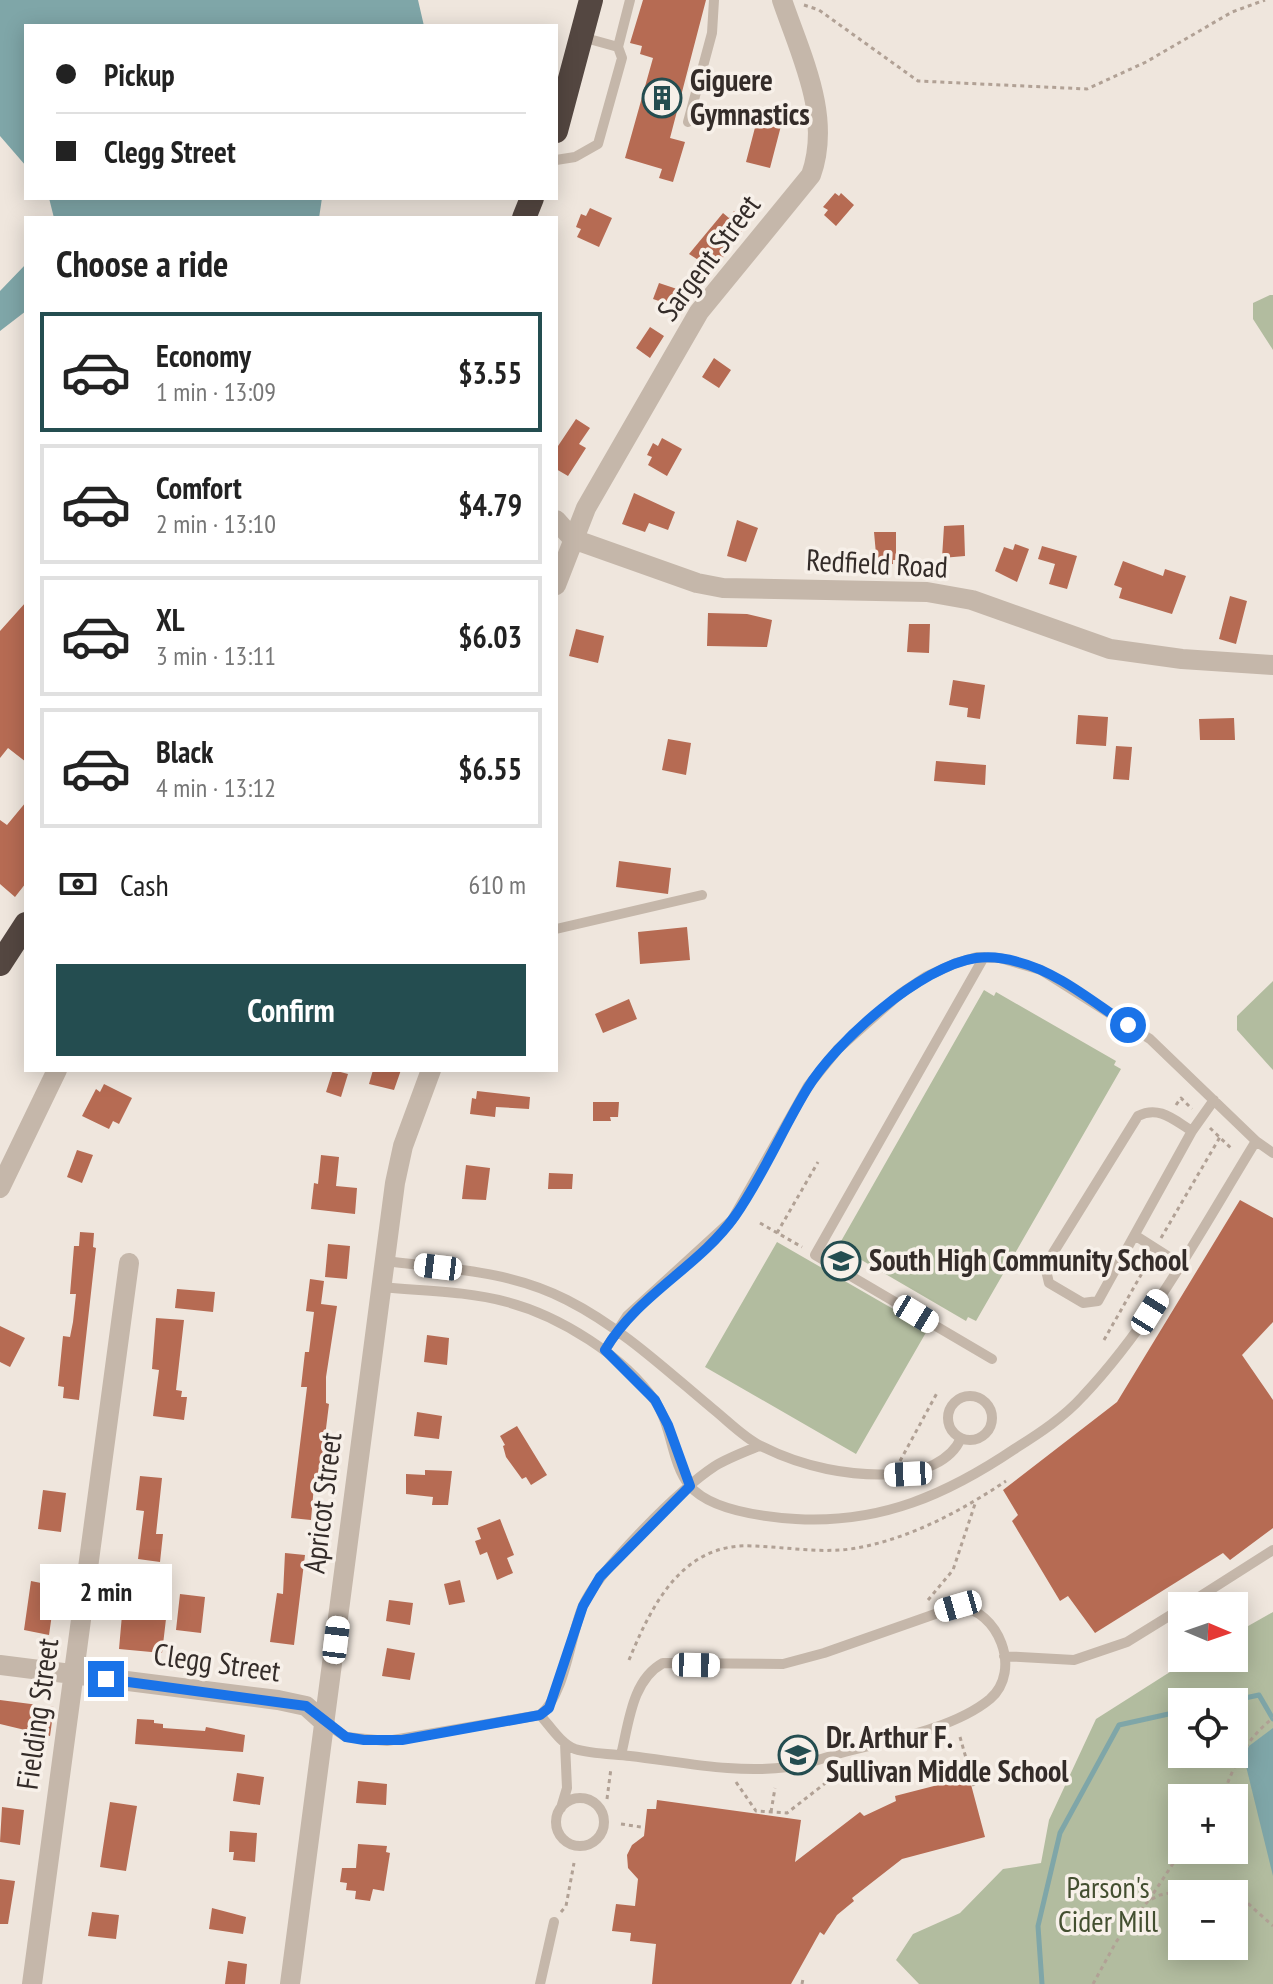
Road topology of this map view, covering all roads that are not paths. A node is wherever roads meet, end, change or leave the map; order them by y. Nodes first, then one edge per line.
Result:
1 (591, 0) edge
2 (630, 0) edge
3 (714, 0) edge
4 (791, 2) edge
5 (581, 37) junction
6 (618, 47) junction
7 (688, 122) dead end
8 (558, 123) edge
9 (558, 160) edge
10 (558, 522) edge
11 (573, 539) junction
12 (558, 580) edge
13 (1273, 665) edge
14 (702, 895) dead end
15 (24, 926) edge
16 (558, 929) edge
17 (4, 947) edge
18 (984, 957) junction
19 (56, 1072) edge
20 (430, 1076) edge
21 (1214, 1100) junction
22 (1192, 1131) junction
23 (1256, 1141) junction
24 (1273, 1153) edge
25 (0, 1188) edge
26 (1136, 1236) junction
27 (385, 1261) junction
28 (129, 1263) dead end
29 (1180, 1264) junction
30 (381, 1287) junction
31 (616, 1330) junction
32 (605, 1350) junction
33 (992, 1359) dead end
34 (961, 1438) junction
35 (759, 1446) junction
36 (690, 1486) junction
37 (1273, 1550) edge
38 (1207, 1592) edge
39 (1168, 1616) edge
40 (1004, 1656) junction
41 (0, 1665) edge
42 (75, 1675) junction
43 (540, 1715) junction
44 (325, 1723) junction
45 (565, 1743) junction
46 (621, 1755) junction
47 (561, 1808) junction
48 (554, 1922) road end
49 (32, 1984) edge
50 (290, 1984) edge
51 (540, 1984) edge

1 - 5 highway
2 - 6 lane
3 - 7 lane
4 - 11 street, Sargent Street
5 - 6 lane
5 - 8 highway
6 - 9 lane
10 - 11 street
11 - 12 street, Sargent Street
11 - 13 street, Redfield Road
14 - 16 lane
15 - 17 highway
18 - 21 lane
18 - 31 lane
18 - 33 lane
19 - 25 street
20 - 27 street, Apricot Street
21 - 22 lane
21 - 23 lane
22 - 26 lane
22 - 26 lane
23 - 24 lane
23 - 29 lane
26 - 29 lane
27 - 30 street, Apricot Street
27 - 31 lane
28 - 42 street, Fielding Street
29 - 36 lane
30 - 32 lane
30 - 44 street, Apricot Street
31 - 32 lane
31 - 35 lane
32 - 36 lane
34 - 34 lane
34 - 35 lane
35 - 36 lane
36 - 43 lane
37 - 38 lane
39 - 40 lane
40 - 46 lane
40 - 46 lane
41 - 42 street, Clegg Street
42 - 44 street, Clegg Street
42 - 49 street, Fielding Street
43 - 44 lane
43 - 45 lane
44 - 50 street, Apricot Street
45 - 46 lane
45 - 47 lane
47 - 47 lane
48 - 51 lane

